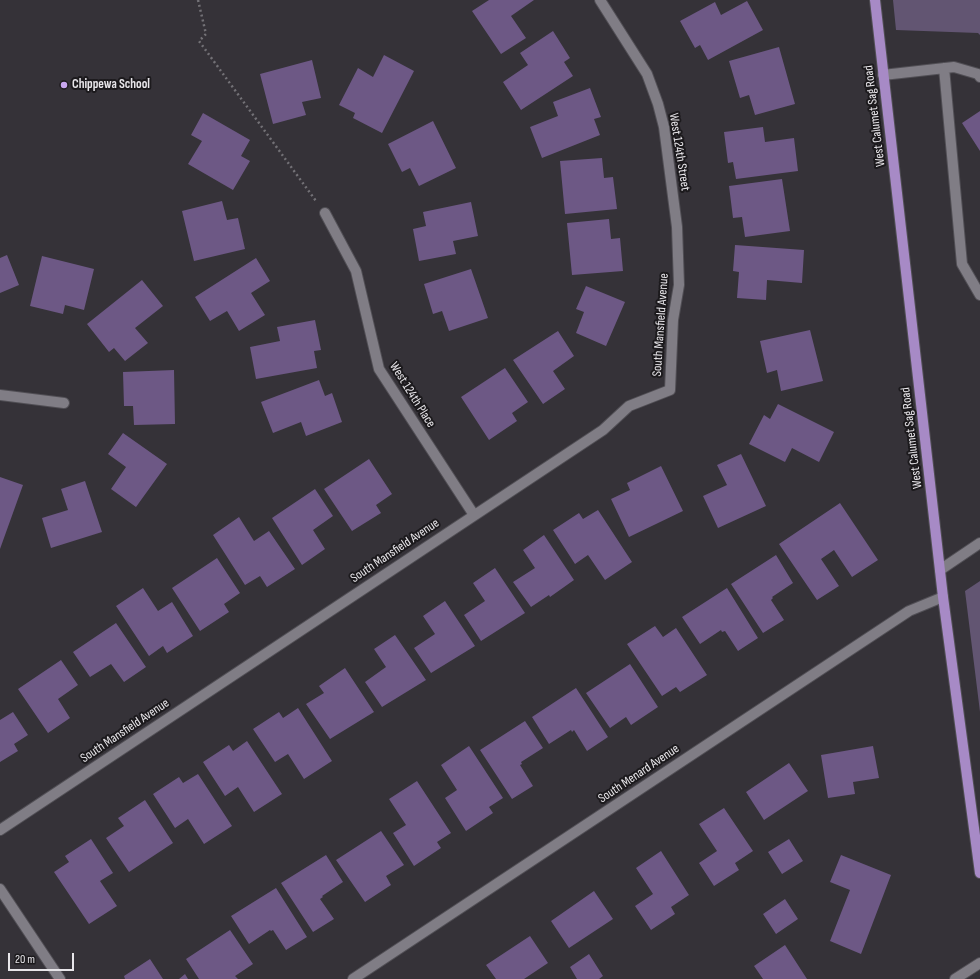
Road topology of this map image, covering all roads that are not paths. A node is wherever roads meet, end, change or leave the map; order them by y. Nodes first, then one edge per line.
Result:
1 (600, 0) edge
2 (875, 0) edge
3 (944, 68) junction
4 (883, 75) junction
5 (980, 77) edge
6 (325, 213) road end
7 (677, 227) joint
8 (980, 295) edge
9 (0, 395) edge
10 (64, 403) dead end
11 (474, 515) junction
12 (980, 543) edge
13 (940, 570) junction
14 (943, 597) junction
15 (0, 830) edge
16 (980, 873) edge
17 (0, 889) edge
18 (980, 962) edge
19 (60, 979) edge
20 (353, 979) edge
21 (955, 979) edge

1 - 7 street, West 124th Street
2 - 4 main road, West Calumet Sag Road
3 - 4 street
3 - 5 street
3 - 8 street
4 - 13 main road, West Calumet Sag Road
6 - 11 street, West 124th Place
7 - 11 street, South Mansfield Avenue
9 - 10 street
11 - 15 street, South Mansfield Avenue
12 - 13 street
13 - 14 main road, West Calumet Sag Road
14 - 16 main road, West Calumet Sag Road
14 - 20 street, South Menard Avenue
17 - 19 street
18 - 21 street

